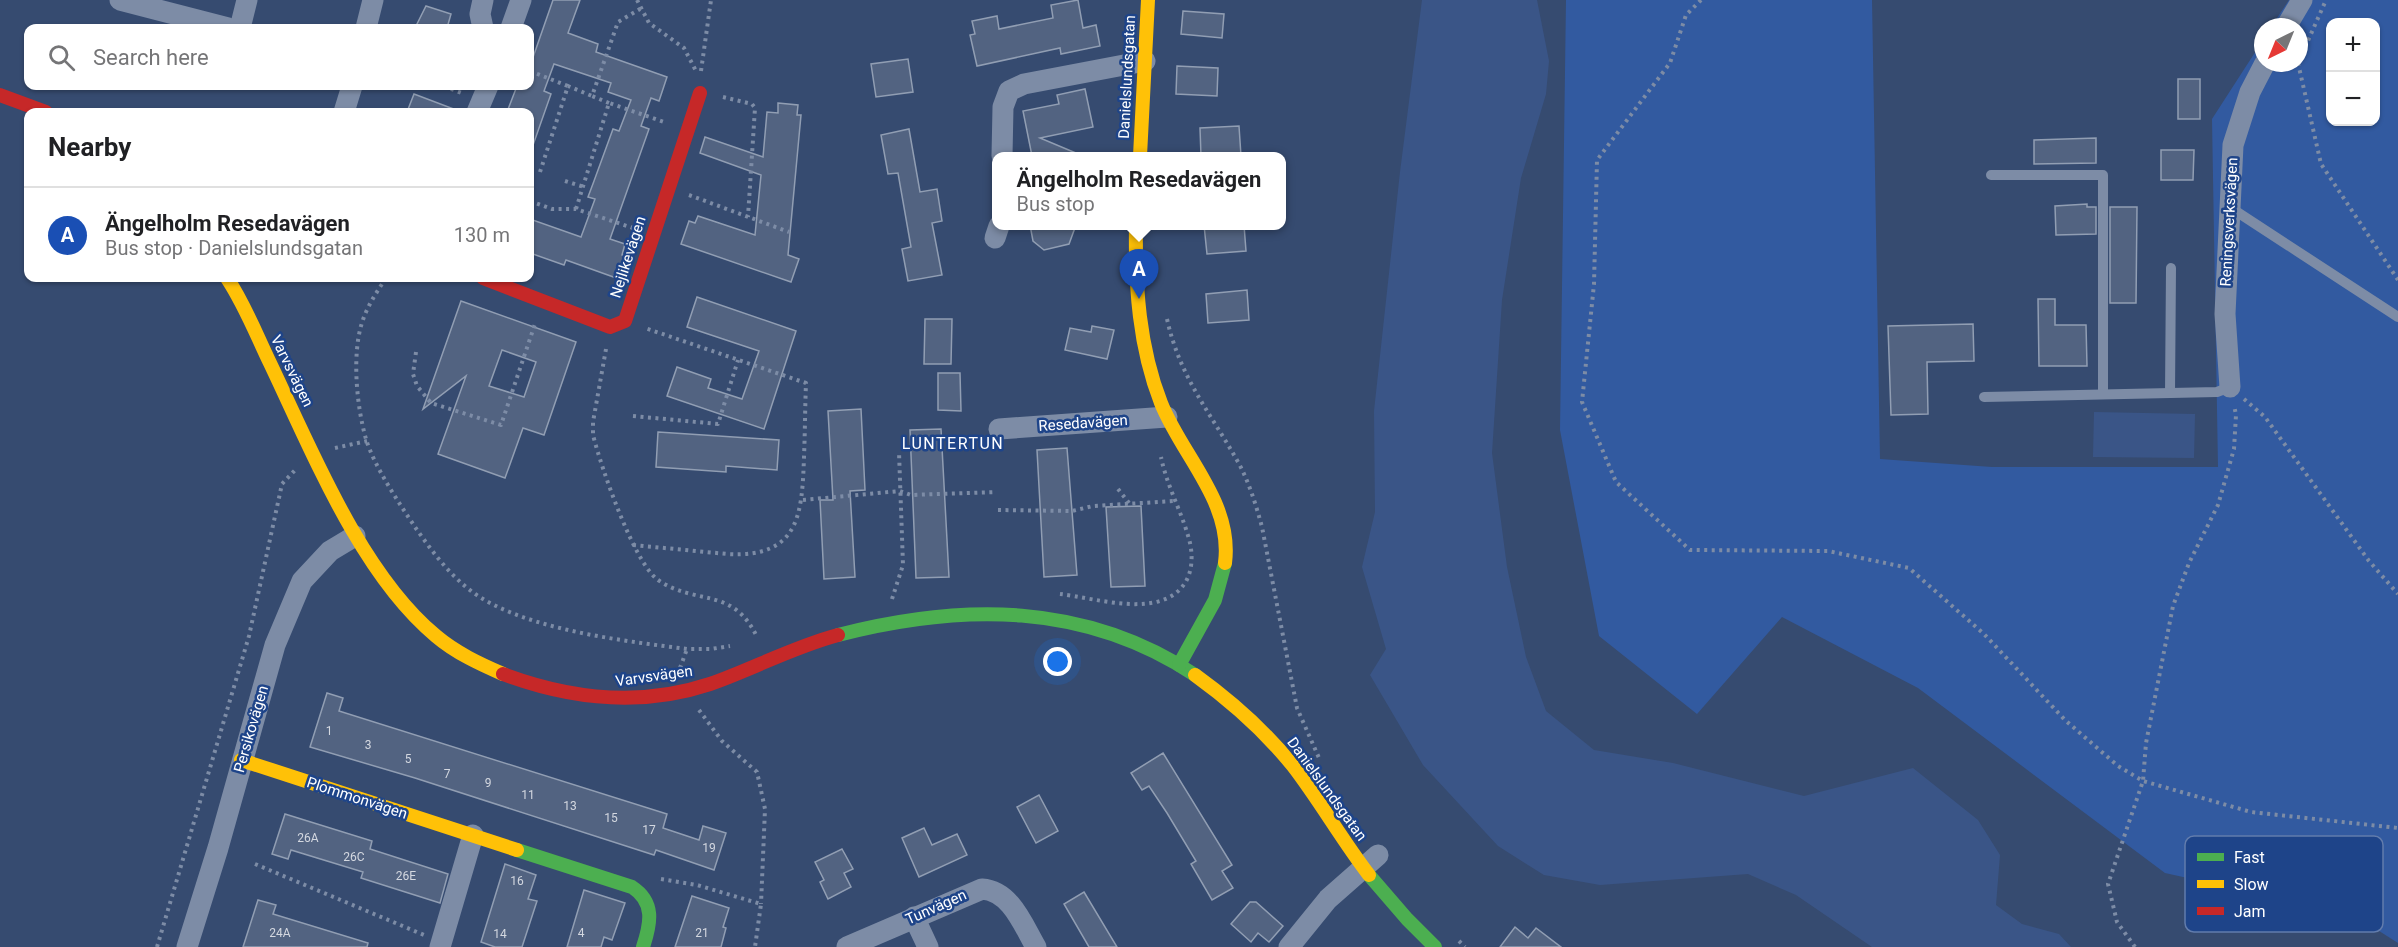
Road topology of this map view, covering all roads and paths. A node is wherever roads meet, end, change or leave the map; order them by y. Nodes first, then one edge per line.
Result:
1 (120, 0) edge
2 (247, 0) edge
3 (373, 0) edge
4 (483, 0) edge
5 (521, 0) edge
6 (637, 0) edge
7 (711, 0) edge
8 (1148, 0) edge
9 (1701, 0) edge
10 (2302, 0) edge
11 (2326, 0) edge
12 (640, 9) junction
13 (2291, 18) edge
14 (213, 24) edge
15 (241, 24) edge
16 (367, 24) edge
17 (482, 24) edge
18 (513, 24) edge
19 (2308, 41) edge
20 (1144, 61) junction
21 (2260, 72) edge
22 (2301, 72) edge
23 (534, 73) edge
24 (568, 86) dead end
25 (351, 90) edge
26 (486, 90) edge
27 (699, 90) junction
28 (0, 95) edge
29 (592, 96) junction
30 (609, 103) junction
31 (35, 108) edge
32 (345, 108) edge
33 (479, 108) edge
34 (688, 130) junction
35 (1002, 152) edge
36 (1140, 152) edge
37 (540, 172) dead end
38 (1991, 175) dead end
39 (565, 181) dead end
40 (584, 187) junction
41 (669, 188) junction
42 (534, 202) edge
43 (2230, 208) junction
44 (576, 209) junction
45 (748, 217) junction
46 (1136, 230) edge
47 (789, 232) dead end
48 (653, 234) junction
49 (2170, 268) dead end
50 (2398, 280) edge
51 (236, 282) edge
52 (384, 282) edge
53 (493, 282) edge
54 (543, 301) junction
55 (1165, 311) dead end
56 (2398, 317) edge
57 (625, 321) junction
58 (610, 327) junction
59 (416, 352) dead end
60 (738, 360) junction
61 (2230, 387) junction
62 (2170, 393) junction
63 (2103, 394) junction
64 (1984, 397) dead end
65 (633, 416) dead end
66 (1167, 417) junction
67 (999, 429) dead end
68 (367, 441) junction
69 (335, 448) dead end
70 (899, 452) dead end
71 (1160, 453) dead end
72 (304, 461) dead end
73 (1118, 489) dead end
74 (900, 491) junction
75 (996, 492) dead end
76 (803, 500) junction
77 (1174, 501) junction
78 (1129, 504) junction
79 (998, 510) dead end
80 (355, 536) junction
81 (633, 545) junction
82 (1054, 593) dead end
83 (2398, 594) edge
84 (902, 598) dead end
85 (892, 599) junction
86 (882, 601) dead end
87 (767, 634) dead end
88 (757, 637) junction
89 (750, 640) dead end
90 (735, 645) dead end
91 (687, 649) junction
92 (1179, 665) junction
93 (688, 688) junction
94 (241, 760) junction
95 (1322, 762) dead end
96 (2143, 781) junction
97 (2398, 828) edge
98 (473, 835) junction
99 (1371, 861) junction
100 (255, 864) dead end
101 (632, 887) junction
102 (761, 904) junction
103 (914, 917) junction
104 (1454, 937) dead end
105 (440, 944) edge
106 (157, 947) edge
107 (187, 947) edge
108 (644, 947) edge
109 (755, 947) edge
110 (847, 947) edge
111 (928, 947) edge
112 (1036, 947) edge
113 (1289, 947) edge
114 (1435, 947) edge
115 (1466, 947) edge
116 (2134, 947) edge

1 - 14 street
2 - 15 street
3 - 16 street
4 - 17 street
5 - 18 street
6 - 12 path
7 - 27 path
8 - 20 street, Danielslundsgatan
9 - 96 path
10 - 13 street
11 - 19 path
12 - 27 path
12 - 29 path
20 - 35 street
20 - 36 street, Danielslundsgatan
21 - 43 street, Reningsverksvägen
22 - 50 path
23 - 24 path
25 - 32 street
26 - 33 street
27 - 34 street, Nejlikevägen
27 - 45 path
28 - 31 street
29 - 30 path
29 - 37 path
30 - 34 path
30 - 40 path
34 - 41 street, Nejlikevägen
38 - 63 lane
39 - 40 path
40 - 44 path
41 - 45 path
41 - 48 street, Nejlikevägen
42 - 44 path
43 - 56 lane
43 - 61 street, Reningsverksvägen
44 - 48 path
45 - 47 path
46 - 66 street
48 - 57 street, Nejlikevägen
49 - 62 lane
51 - 80 street, Varvsvägen
52 - 68 path
53 - 54 street
54 - 58 street
54 - 59 path
55 - 95 path
57 - 58 street, Nejlikevägen
57 - 60 path
58 - 81 path
60 - 65 path
60 - 76 path
61 - 62 lane
61 - 83 path
61 - 96 path
62 - 63 lane
63 - 64 lane
66 - 67 street, Resedavägen
66 - 92 street
68 - 69 path
68 - 91 path
70 - 74 path
71 - 77 path
72 - 106 path
73 - 78 path
74 - 75 path
74 - 76 path
74 - 85 path
76 - 81 path
77 - 78 path
77 - 82 path
78 - 79 path
80 - 93 street, Varvsvägen
80 - 94 street, Persikovägen
81 - 88 path
84 - 85 path
85 - 86 path
87 - 88 path
88 - 89 path
90 - 91 path
91 - 93 path
92 - 93 street, Varvsvägen
92 - 99 street, Danielslundsgatan
93 - 102 path
94 - 98 street, Plommonvägen
94 - 107 street, Persikovägen
96 - 97 path
96 - 116 path
98 - 101 street, Plommonvägen
98 - 105 street
99 - 113 street
99 - 114 street, Danielslundsgatan
100 - 105 path
101 - 102 path
101 - 108 street
102 - 109 path
103 - 110 street, Tunvägen
103 - 111 street
103 - 112 street, Tunvägen
104 - 115 path

